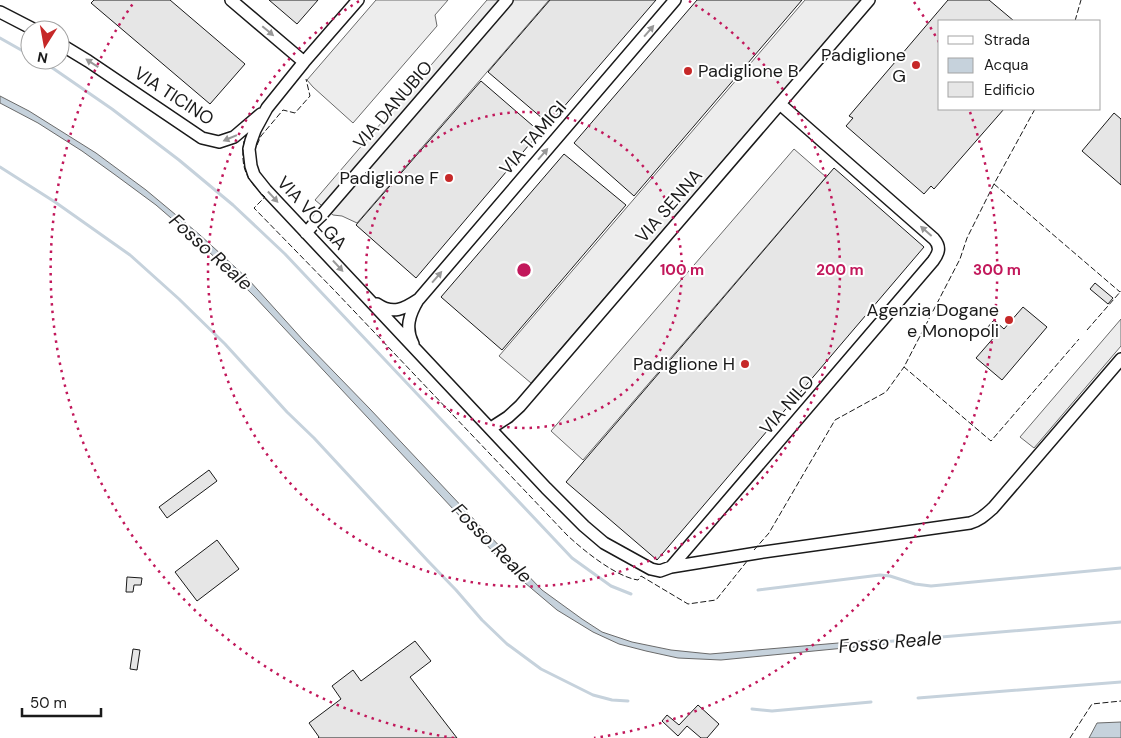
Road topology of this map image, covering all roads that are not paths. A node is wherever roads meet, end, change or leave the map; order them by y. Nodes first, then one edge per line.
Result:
1 (231, 0) edge
2 (358, 0) edge
3 (507, 0) edge
4 (675, 0) edge
5 (869, 0) edge
6 (0, 12) edge
7 (20, 22) edge
8 (70, 50) edge
9 (304, 62) junction
10 (780, 104) junction
11 (268, 108) junction
12 (306, 233) junction
13 (369, 299) junction
14 (419, 299) junction
15 (415, 348) junction
16 (1121, 359) edge
17 (491, 428) junction
18 (671, 567) junction

1 -> 9 street
2 - 9 street, VIA VOLGA
3 - 12 street, VIA DANUBIO
14 -> 4 street, VIA TAMIGI
5 - 10 street, VIA SENNA
6 - 7 street
11 -> 8 street, VIA TICINO
9 - 11 street, VIA VOLGA
10 - 17 street, VIA SENNA
18 -> 10 street, VIA NILO
11 -> 12 street, VIA VOLGA
12 -> 13 street, VIA VOLGA
13 - 14 street, VIA TAMIGI
13 - 15 street, VIA VOLGA
14 - 15 street, VIA TAMIGI
15 - 17 street, VIA VOLGA
16 - 18 street
17 - 18 street

